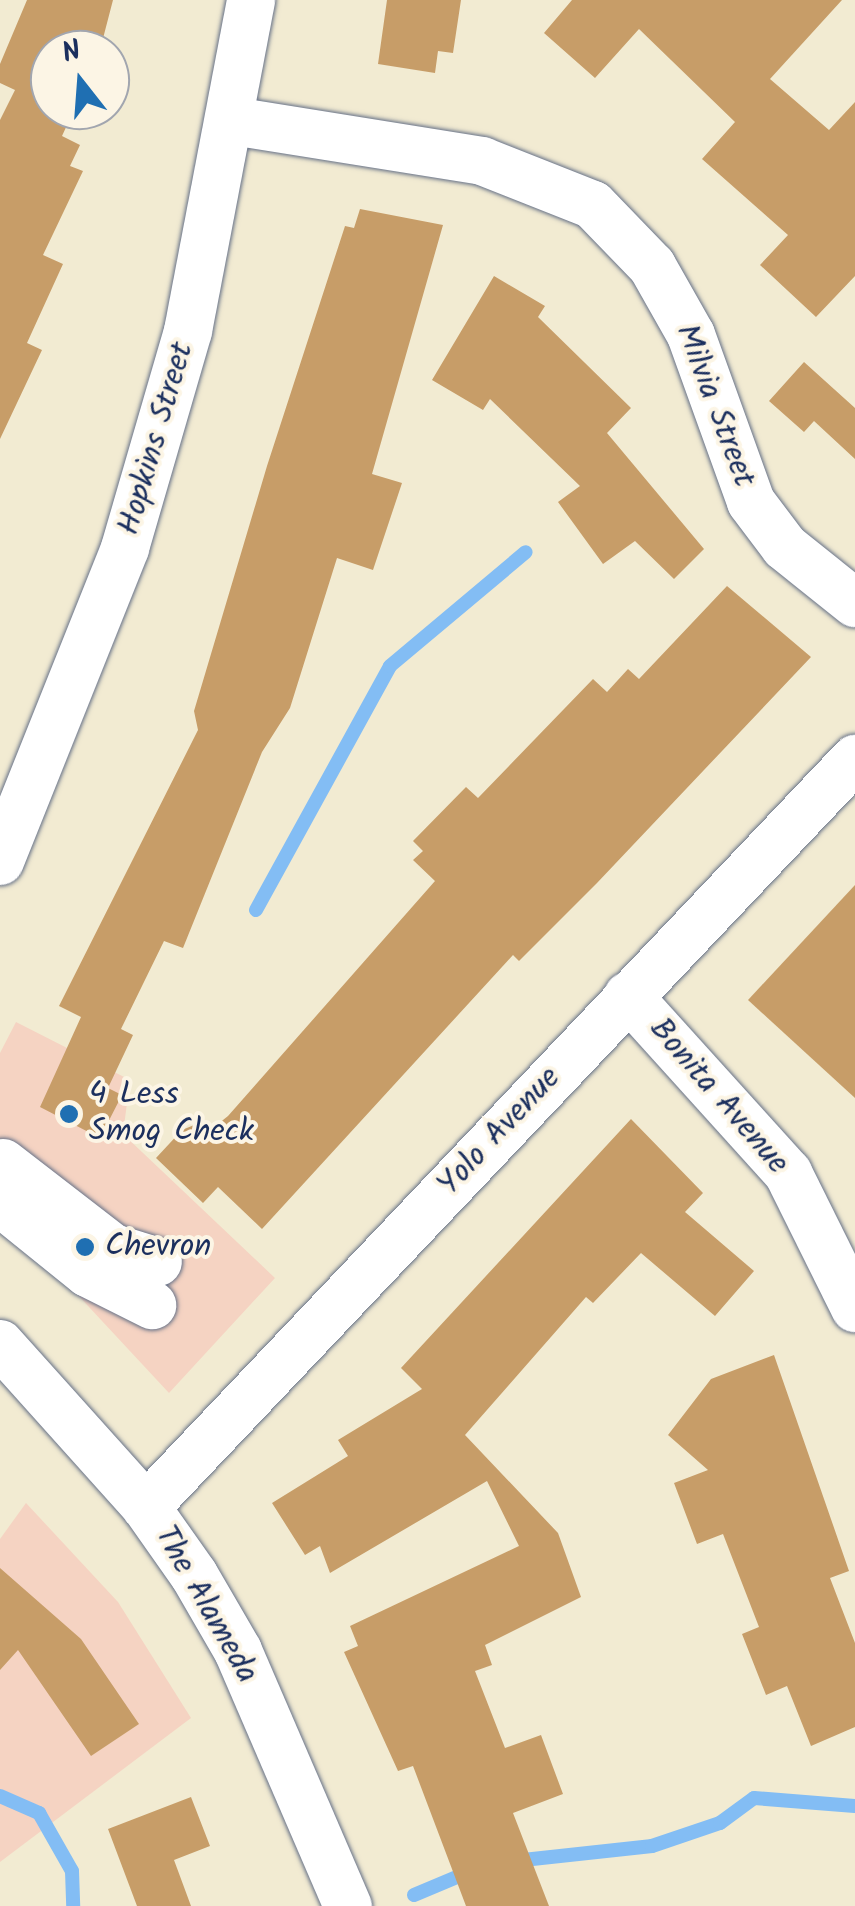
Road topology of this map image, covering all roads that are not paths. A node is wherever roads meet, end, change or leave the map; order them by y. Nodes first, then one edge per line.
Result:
1 (251, 0) edge
2 (233, 121) junction
3 (855, 603) edge
4 (855, 759) edge
5 (0, 860) edge
6 (628, 996) junction
7 (2, 1183) edge
8 (155, 1283) dead end
9 (855, 1308) edge
10 (0, 1344) edge
11 (146, 1506) junction
12 (348, 1906) edge

1 - 2 street, Hopkins Street
2 - 3 street, Milvia Street
2 - 5 street, Hopkins Street
4 - 6 street, Yolo Avenue
6 - 9 street, Bonita Avenue
6 - 11 street, Yolo Avenue
7 - 8 street
10 - 11 street, The Alameda
11 - 12 street, The Alameda

